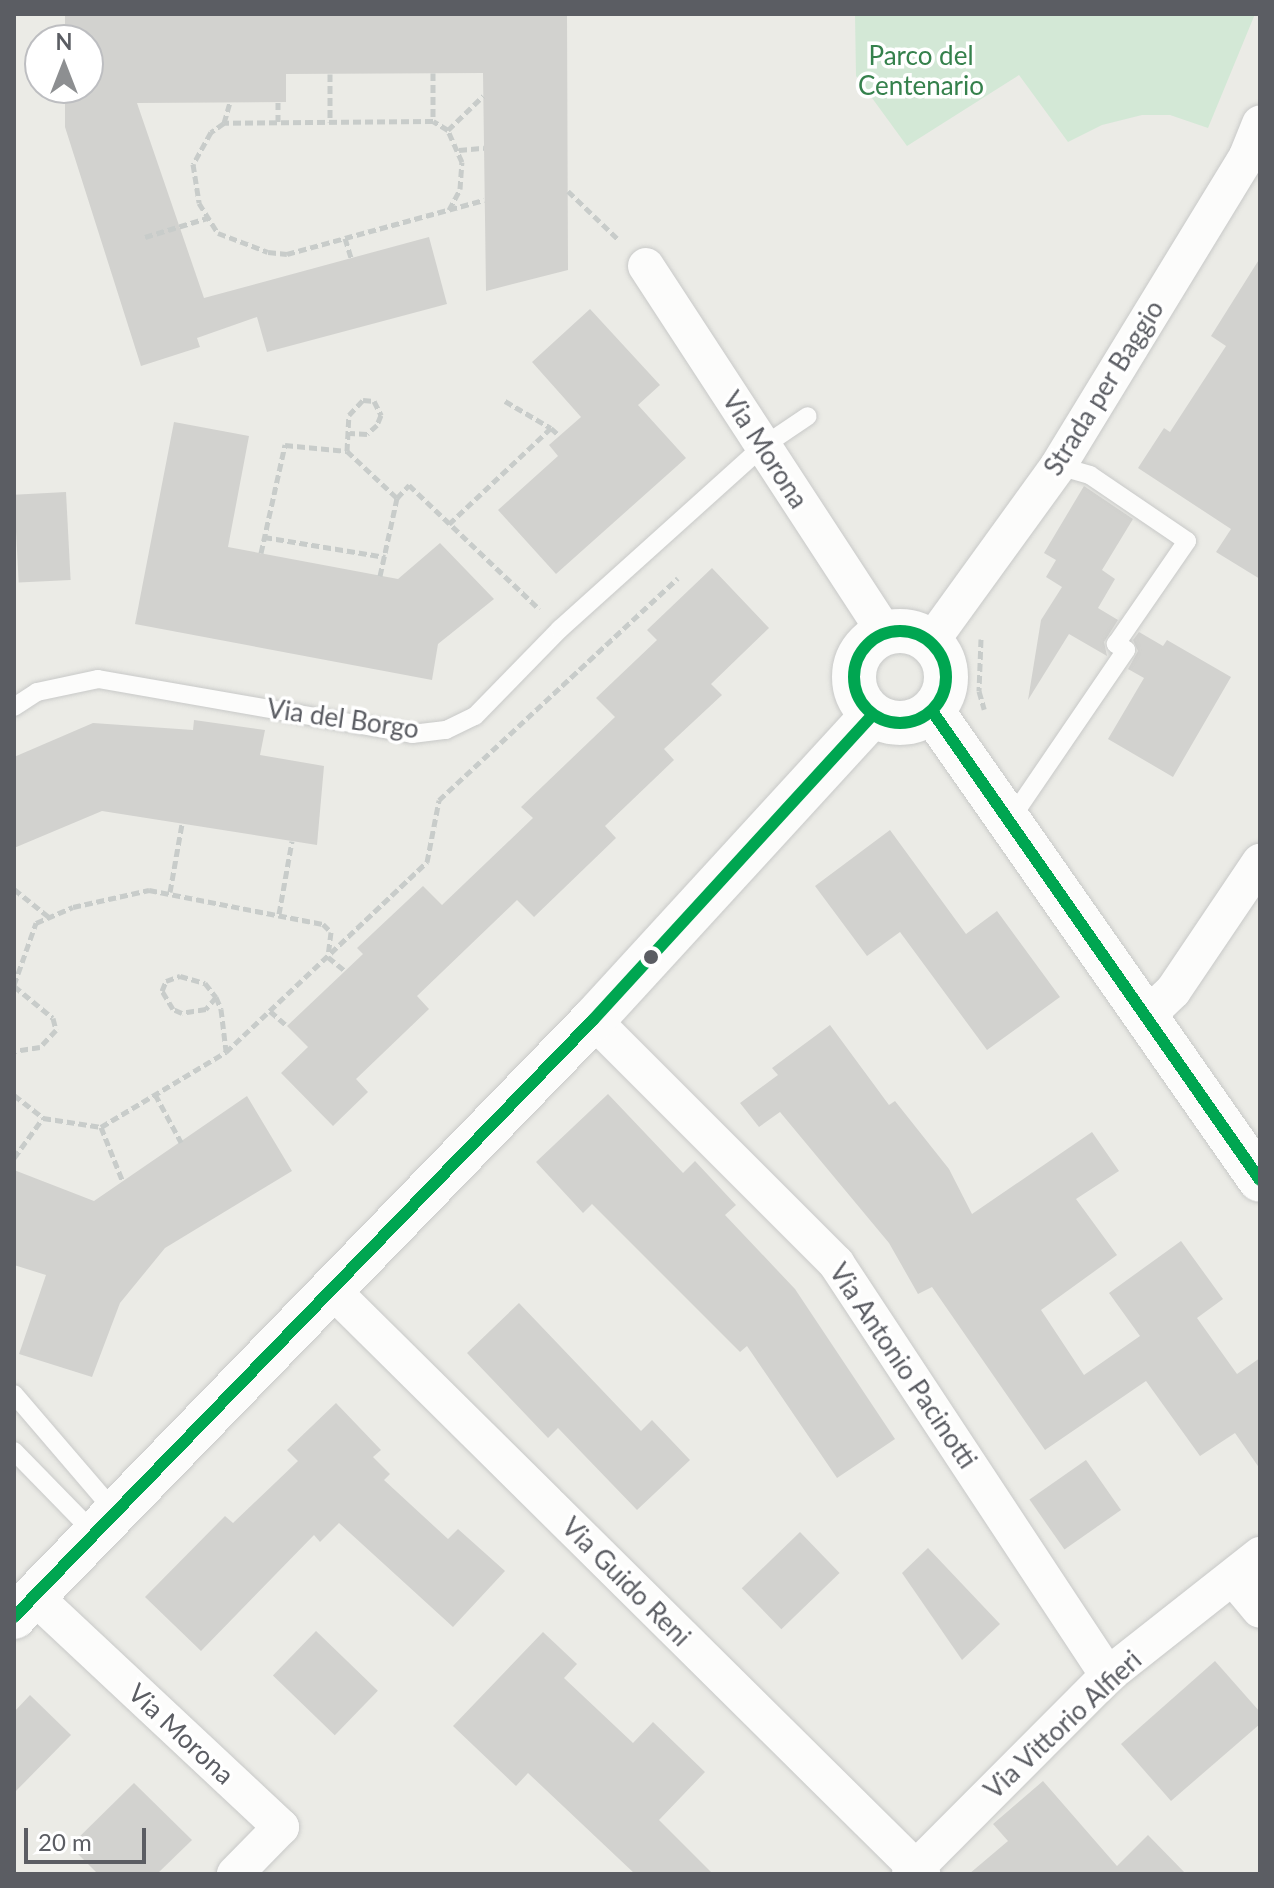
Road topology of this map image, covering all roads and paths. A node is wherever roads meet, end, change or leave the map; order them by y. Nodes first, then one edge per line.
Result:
1 (433, 73) dead end
2 (330, 74) dead end
3 (483, 96) dead end
4 (230, 102) dead end
5 (278, 102) dead end
6 (433, 121) junction
7 (278, 122) junction
8 (330, 122) junction
9 (224, 123) junction
10 (1260, 124) edge
11 (448, 130) junction
12 (484, 148) dead end
13 (459, 150) junction
14 (568, 191) dead end
15 (484, 200) dead end
16 (449, 210) junction
17 (207, 218) junction
18 (145, 237) dead end
19 (345, 238) junction
20 (351, 258) dead end
21 (646, 266) joint
22 (505, 401) dead end
23 (808, 416) dead end
24 (551, 428) junction
25 (350, 433) junction
26 (560, 436) dead end
27 (762, 447) junction
28 (347, 451) junction
29 (1058, 466) junction
30 (397, 498) junction
31 (449, 524) junction
32 (264, 537) junction
33 (261, 553) dead end
34 (385, 557) junction
35 (380, 576) dead end
36 (678, 578) dead end
37 (976, 579) junction
38 (560, 629) junction
39 (885, 633) junction
40 (930, 643) junction
41 (14, 707) edge
42 (932, 711) junction
43 (872, 715) junction
44 (987, 719) dead end
45 (1009, 822) junction
46 (182, 824) dead end
47 (292, 841) dead end
48 (1260, 862) edge
49 (14, 889) edge
50 (170, 892) junction
51 (279, 914) junction
52 (49, 918) junction
53 (328, 957) junction
54 (345, 971) dead end
55 (14, 985) edge
56 (216, 997) junction
57 (270, 1011) junction
58 (1148, 1015) junction
59 (593, 1020) junction
60 (287, 1026) dead end
61 (14, 1051) edge
62 (226, 1052) junction
63 (155, 1094) junction
64 (14, 1095) edge
65 (43, 1118) junction
66 (101, 1127) junction
67 (181, 1142) dead end
68 (14, 1158) edge
69 (1260, 1180) edge
70 (123, 1182) dead end
71 (331, 1289) junction
72 (14, 1394) edge
73 (14, 1451) edge
74 (105, 1523) junction
75 (1247, 1567) edge
76 (24, 1607) edge
77 (1260, 1610) edge
78 (1108, 1675) junction
79 (916, 1872) edge
80 (235, 1874) edge

1 - 6 path
2 - 8 path
3 - 11 path
4 - 9 path
5 - 7 path
6 - 8 path
6 - 11 path
7 - 8 path
7 - 9 path
9 - 17 path
10 - 29 street, Strada per Baggio
11 - 13 path
12 - 13 path
13 - 16 path
14 - 21 path
15 - 16 path
16 - 19 path
17 - 18 path
17 - 19 path
19 - 20 path
21 - 27 street, Via Morona
22 - 24 path
23 - 27 lane, Via del Borgo
24 - 26 path
24 - 31 path
25 - 25 path
25 - 28 path
27 - 38 lane, Via del Borgo
27 - 39 street, Via Morona
28 - 30 path
28 - 32 path
29 - 37 street, Strada per Baggio
29 - 45 lane
30 - 31 path
30 - 34 path
31 - 38 path
32 - 33 path
32 - 34 path
34 - 35 path
36 - 53 path
37 - 40 street, Strada per Baggio
37 - 44 path
38 - 41 lane, Via del Borgo
39 - 40 main road
39 - 43 main road
40 - 42 main road
42 - 43 main road
42 - 45 main road
43 - 59 main road, Via Morona
45 - 58 main road
46 - 50 path
47 - 51 path
48 - 58 street
49 - 52 path
50 - 51 path
50 - 52 path
51 - 53 path
52 - 55 path
53 - 54 path
53 - 57 path
55 - 61 path
56 - 56 path
56 - 62 path
57 - 60 path
57 - 62 path
58 - 69 main road
59 - 71 main road, Via Morona
59 - 78 street, Via Antonio Pacinotti
62 - 63 path
63 - 66 path
63 - 67 path
64 - 65 path
65 - 66 path
65 - 68 path
66 - 70 path
71 - 74 main road, Via Morona
71 - 79 street, Via Guido Reni
72 - 74 lane
73 - 74 lane
74 - 76 main road, Via Morona
75 - 77 street
75 - 78 street, Via Vittorio Alfieri
76 - 80 street, Via Morona
78 - 79 street, Via Vittorio Alfieri

